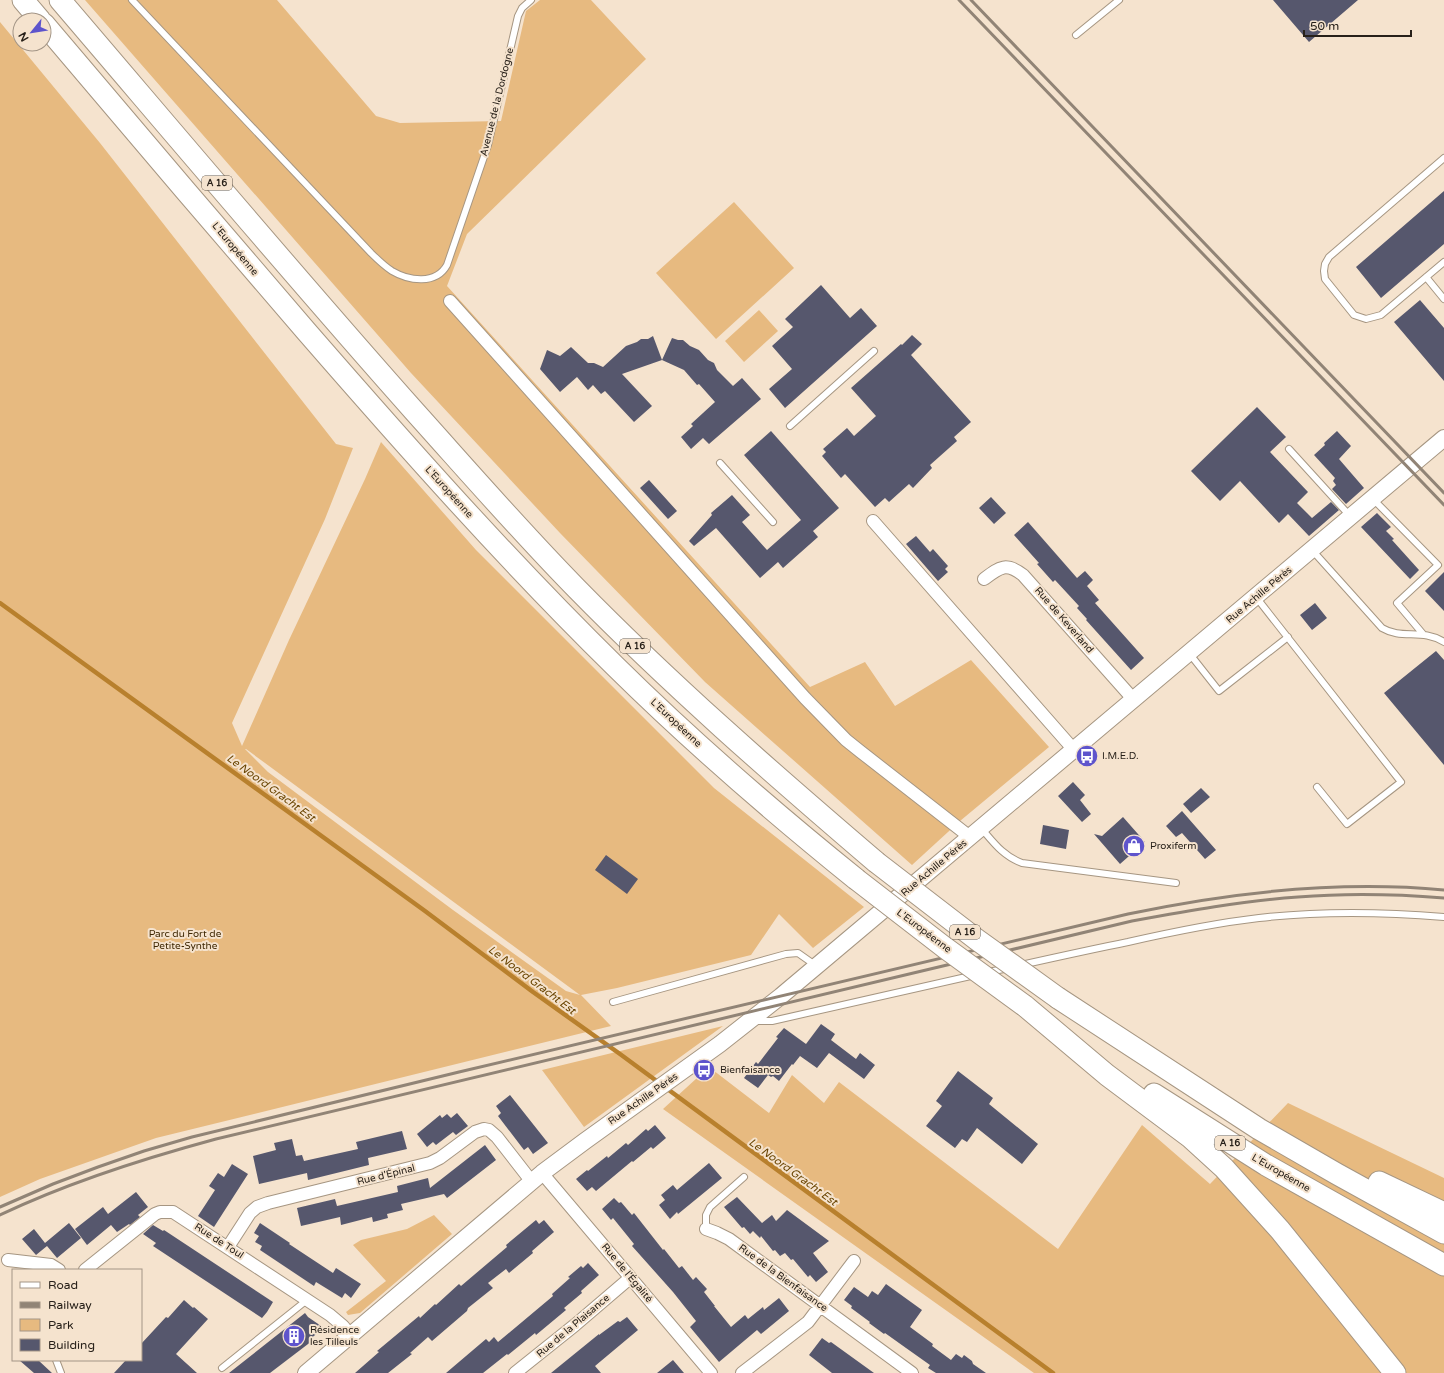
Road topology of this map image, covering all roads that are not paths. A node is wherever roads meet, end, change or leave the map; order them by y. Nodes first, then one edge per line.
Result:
1 (23, 0) edge
2 (60, 0) edge
3 (132, 0) edge
4 (531, 0) edge
5 (1119, 0) edge
6 (33, 12) edge
7 (52, 33) edge
8 (1076, 35) dead end
9 (1444, 158) edge
10 (1444, 262) edge
11 (1426, 277) junction
12 (1444, 298) edge
13 (450, 301) dead end
14 (874, 351) dead end
15 (790, 426) dead end
16 (1444, 438) edge
17 (1289, 449) dead end
18 (720, 463) dead end
19 (1373, 499) junction
20 (1352, 517) junction
21 (873, 521) dead end
22 (773, 522) dead end
23 (1312, 550) junction
24 (984, 579) dead end
25 (1256, 597) junction
26 (1423, 634) junction
27 (1288, 637) junction
28 (1444, 642) edge
29 (1189, 654) junction
30 (1134, 700) junction
31 (1074, 750) junction
32 (1317, 786) dead end
33 (975, 833) junction
34 (1176, 883) dead end
35 (1444, 917) edge
36 (816, 966) junction
37 (613, 1002) dead end
38 (1025, 1006) junction
39 (750, 1021) junction
40 (1214, 1100) junction
41 (744, 1177) dead end
42 (537, 1178) junction
43 (1444, 1213) edge
44 (706, 1228) joint
45 (1444, 1233) edge
46 (228, 1247) junction
47 (8, 1260) dead end
48 (854, 1261) dead end
49 (1444, 1265) edge
50 (57, 1269) edge
51 (86, 1269) edge
52 (630, 1278) junction
53 (307, 1300) junction
54 (821, 1306) junction
55 (351, 1336) junction
56 (56, 1361) edge
57 (222, 1368) dead end
58 (62, 1373) edge
59 (306, 1373) edge
60 (515, 1373) edge
61 (711, 1373) edge
62 (742, 1373) edge
63 (912, 1373) edge
64 (1395, 1373) edge

1 - 6 highway
2 - 40 highway, A 16, bridge
3 - 4 lane, Avenue de la Dordogne
5 - 8 lane
7 - 38 highway, L'Européenne / A 16, bridge
9 - 11 lane
10 - 11 lane
11 - 12 lane
13 - 33 street
14 - 15 lane
16 - 19 street, Rue Achille Pérès
17 - 20 lane
18 - 22 lane
19 - 20 street, Rue Achille Pérès
19 - 26 lane
20 - 23 street, Rue Achille Pérès
21 - 31 street
23 - 25 street, Rue Achille Pérès
23 - 26 lane
24 - 30 street, Rue de Keverland
25 - 27 lane
25 - 29 street, Rue Achille Pérès
26 - 28 lane
27 - 29 lane
27 - 32 lane
29 - 30 street, Rue Achille Pérès
30 - 31 street, Rue Achille Pérès
31 - 33 street, Rue Achille Pérès
33 - 34 lane
33 - 36 street, Rue Achille Pérès
35 - 39 lane
36 - 37 lane
36 - 39 street, Rue Achille Pérès
38 - 49 highway, L'Européenne / A 16
38 - 64 highway
39 - 42 street, Rue Achille Pérès
40 - 43 highway
40 - 45 highway, A 16
41 - 44 lane, Rue de la Bienfaisance
42 - 46 street, Rue d'Épinal
42 - 52 street, Rue de l'Égalité
42 - 55 street, Rue Achille Pérès
44 - 54 street, Rue de la Bienfaisance
46 - 51 street, Rue de Toul
46 - 53 street, Rue de Toul
47 - 50 street
48 - 54 street
52 - 60 street, Rue de la Plaisance
52 - 61 street, Rue de l'Égalité
53 - 55 street, Rue de Toul
53 - 57 lane
54 - 62 street
54 - 63 street, Rue de la Bienfaisance
55 - 59 street, Rue Achille Pérès
56 - 58 lane

